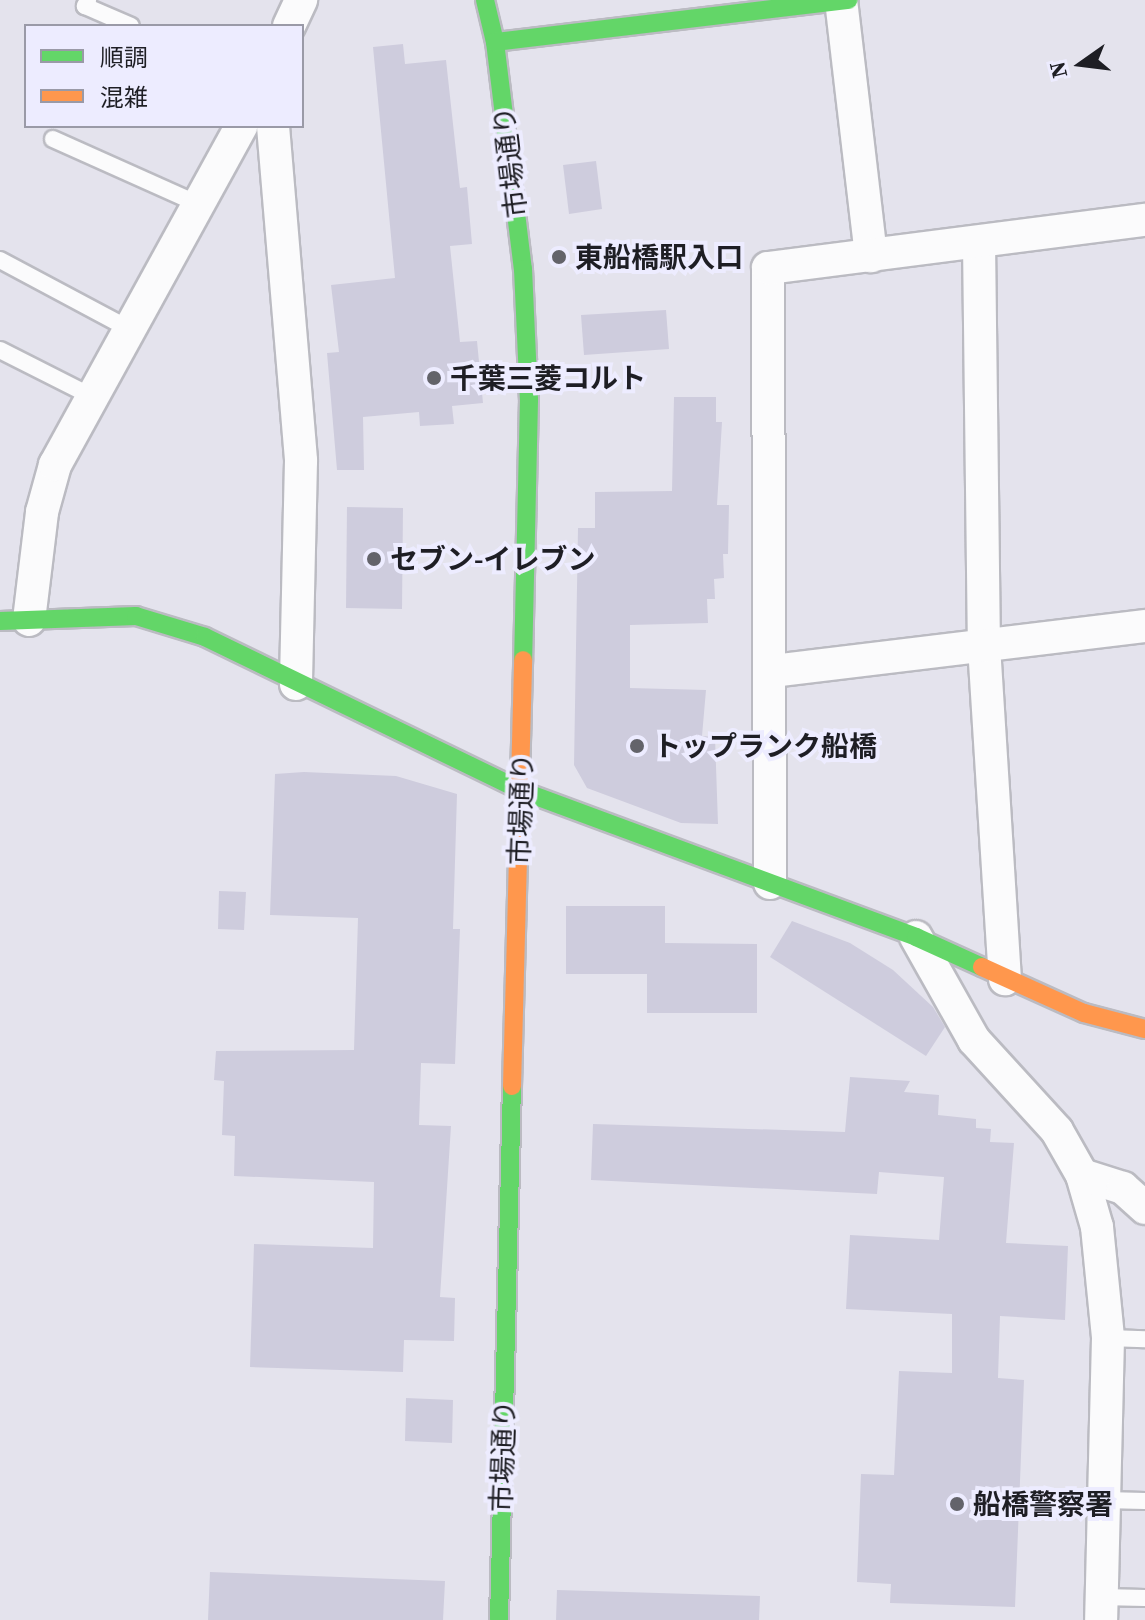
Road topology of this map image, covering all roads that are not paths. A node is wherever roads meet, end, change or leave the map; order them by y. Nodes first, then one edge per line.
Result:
1 (88, 0) edge
2 (301, 0) edge
3 (485, 0) edge
4 (844, 0) edge
5 (126, 24) edge
6 (290, 24) edge
7 (495, 42) junction
8 (240, 128) edge
9 (273, 128) edge
10 (53, 139) dead end
11 (198, 204) junction
12 (1145, 220) edge
13 (979, 242) junction
14 (871, 256) junction
15 (0, 260) edge
16 (131, 330) junction
17 (0, 350) edge
18 (89, 395) junction
19 (15, 620) edge
20 (1145, 626) edge
21 (984, 646) junction
22 (773, 671) junction
23 (296, 684) junction
24 (522, 791) junction
25 (770, 883) junction
26 (916, 937) junction
27 (1005, 979) junction
28 (1145, 1029) edge
29 (1082, 1175) junction
30 (1145, 1208) edge
31 (1108, 1338) junction
32 (1145, 1339) edge
33 (1104, 1500) junction
34 (1145, 1501) edge
35 (1145, 1598) edge
36 (1101, 1608) edge
37 (499, 1620) edge

1 - 5 lane
2 - 6 street
3 - 7 street, 市場通り
4 - 7 street
4 - 14 street
7 - 24 street, 市場通り
8 - 11 street
9 - 23 street
10 - 11 lane
11 - 16 street
12 - 13 street
13 - 14 street
13 - 21 street
14 - 22 street
15 - 16 lane
16 - 18 street
17 - 18 lane
18 - 19 street
19 - 23 street
20 - 21 street
21 - 22 street
21 - 27 street
22 - 25 street
23 - 24 street
24 - 25 street
24 - 37 street, 市場通り
25 - 26 street
26 - 27 street
26 - 29 street
27 - 28 street
29 - 30 street
29 - 31 street
31 - 32 lane
31 - 33 street
33 - 34 lane
33 - 36 street
35 - 36 lane

